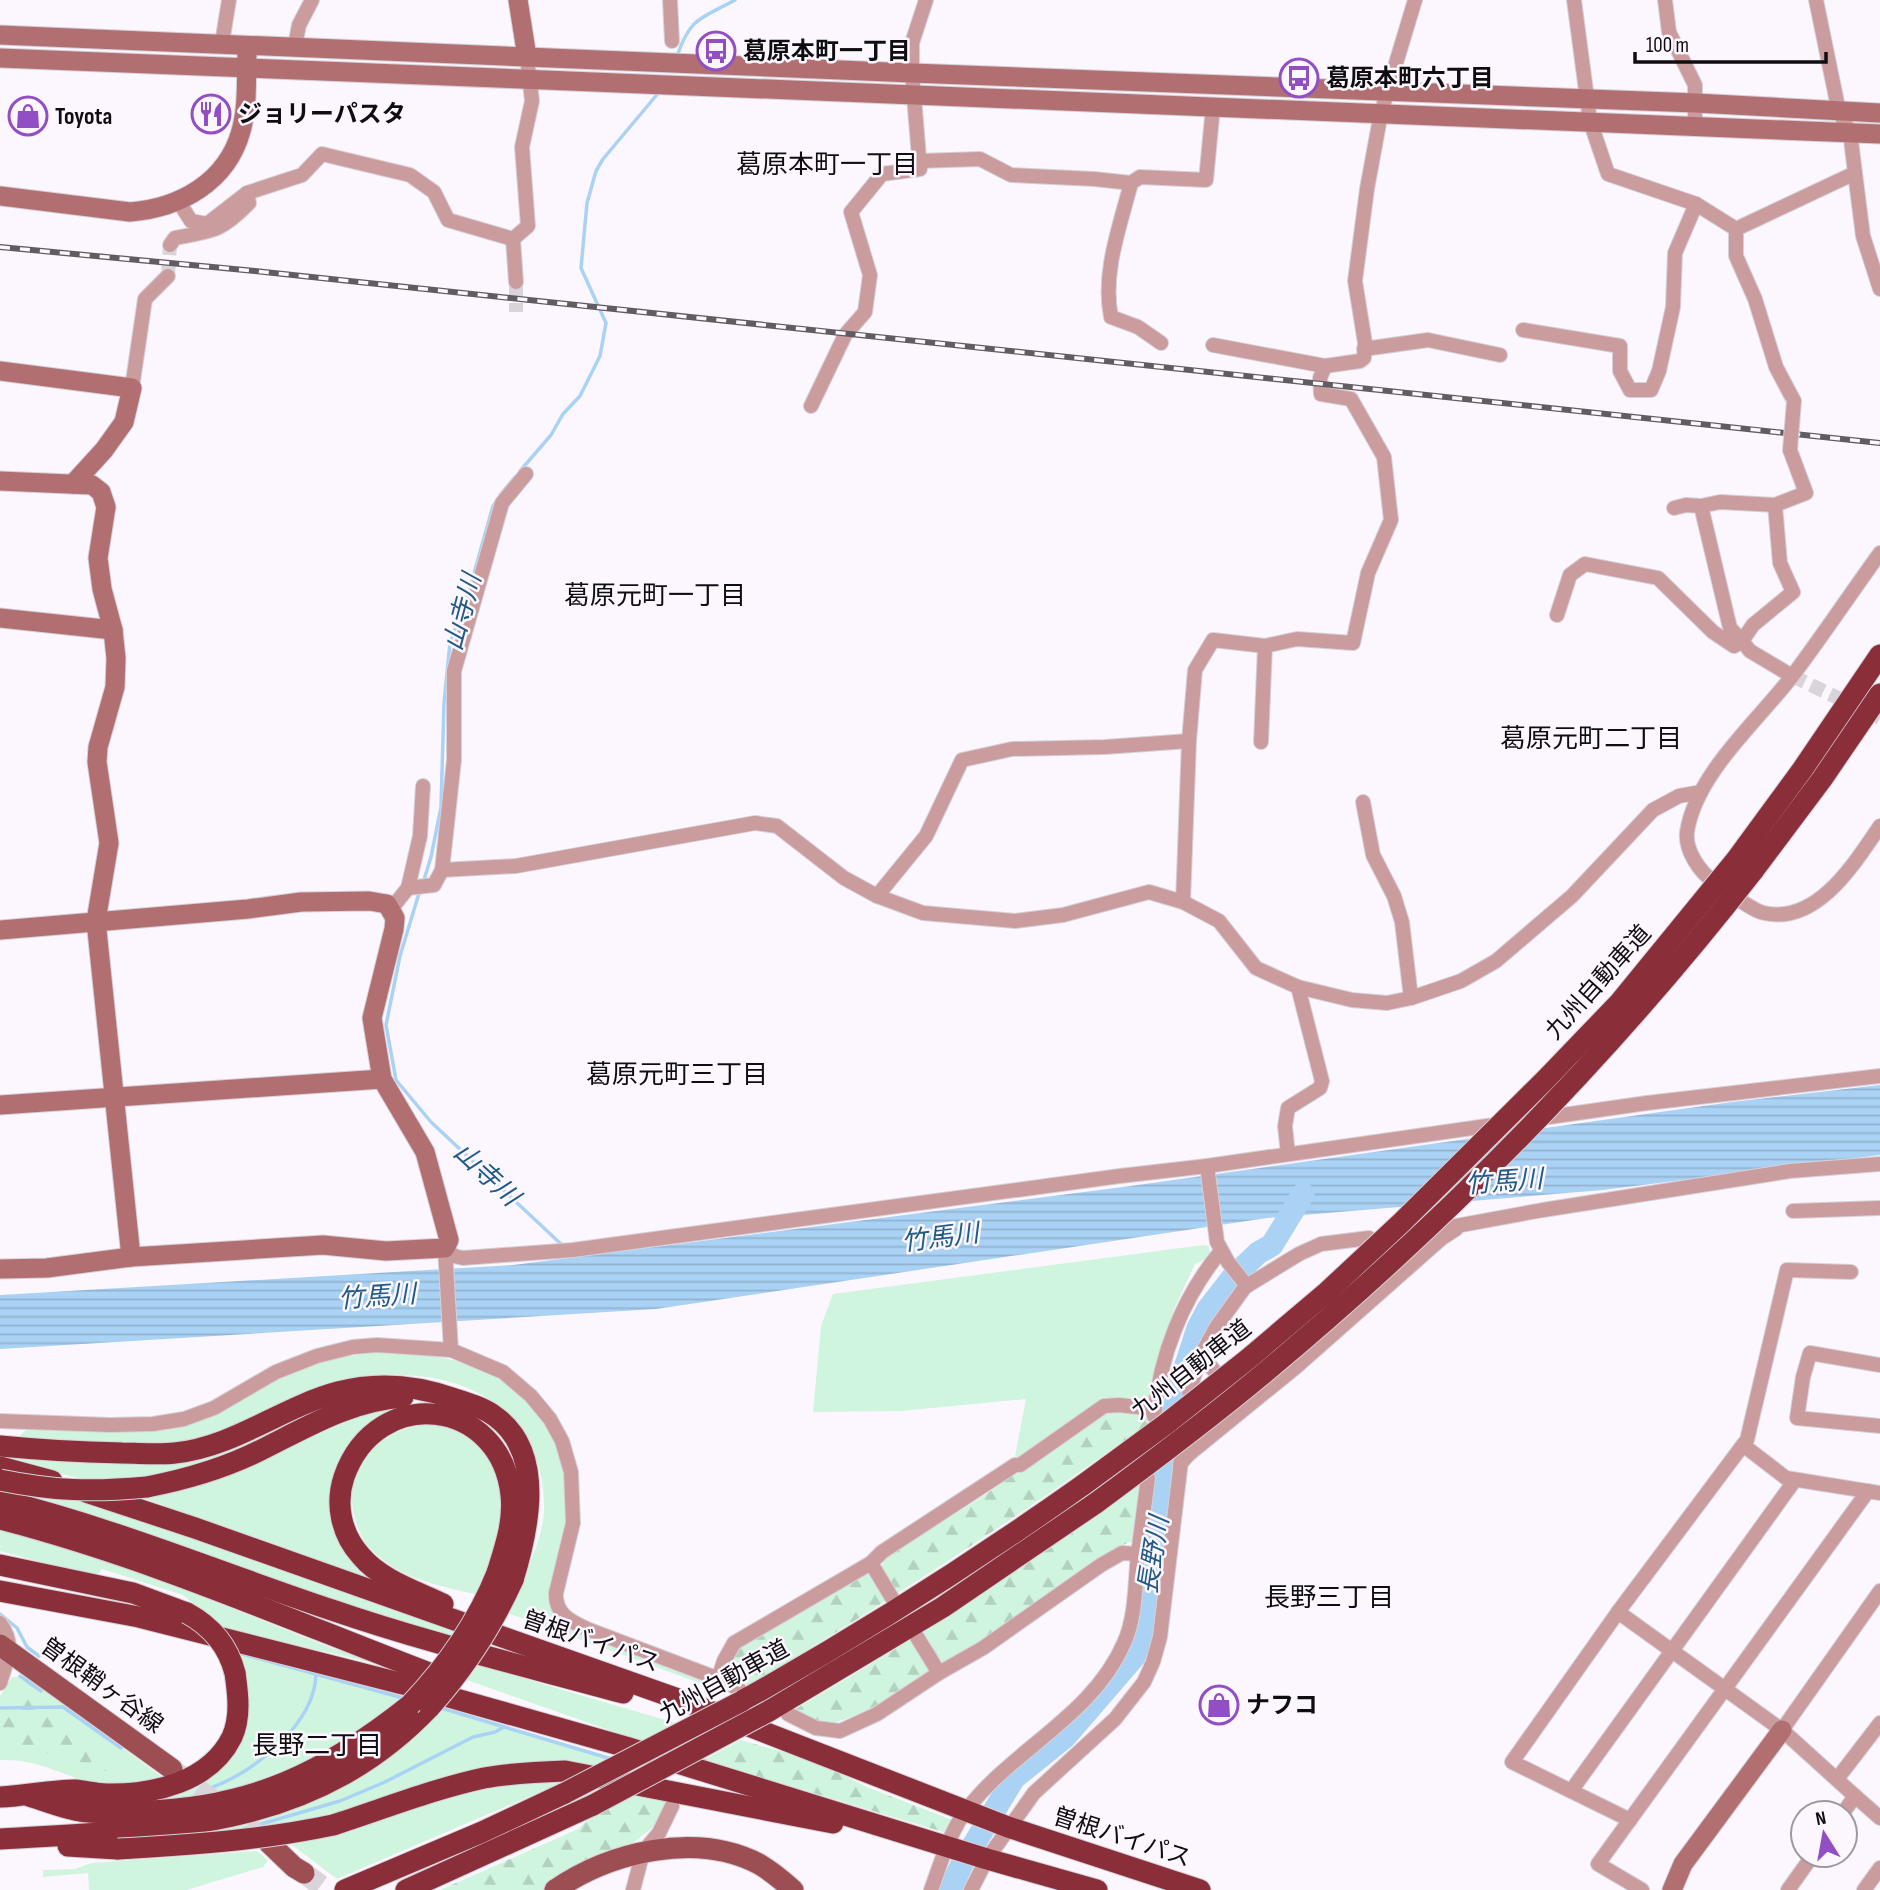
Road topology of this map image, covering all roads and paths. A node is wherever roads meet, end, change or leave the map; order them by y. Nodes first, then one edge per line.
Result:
1 (229, 0) edge
2 (312, 0) edge
3 (518, 0) edge
4 (670, 0) edge
5 (926, 0) edge
6 (1415, 0) edge
7 (1574, 0) edge
8 (1665, 0) edge
9 (1816, 0) edge
10 (0, 35) edge
11 (672, 41) dead end
12 (222, 43) junction
13 (247, 44) junction
14 (295, 46) junction
15 (527, 57) junction
16 (0, 58) edge
17 (246, 67) junction
18 (912, 73) junction
19 (529, 78) junction
20 (1388, 91) junction
21 (914, 96) junction
22 (1587, 99) junction
23 (1696, 103) junction
24 (1213, 107) junction
25 (1839, 111) junction
26 (1381, 113) junction
27 (1880, 113) edge
28 (1590, 121) junction
29 (1695, 125) junction
30 (1850, 132) junction
31 (1880, 134) edge
32 (919, 161) junction
33 (1855, 173) junction
34 (1131, 183) junction
35 (247, 193) junction
36 (0, 196) edge
37 (179, 202) junction
38 (1696, 204) junction
39 (1736, 229) junction
40 (513, 239) junction
41 (170, 244) dead end
42 (168, 276) tunnel mouth
43 (516, 282) tunnel mouth
44 (1880, 289) edge
45 (1523, 330) dead end
46 (1161, 343) dead end
47 (1213, 345) dead end
48 (1364, 349) junction
49 (1500, 355) dead end
50 (1325, 366) junction
51 (0, 371) edge
52 (132, 387) junction
53 (811, 406) dead end
54 (526, 474) dead end
55 (0, 481) edge
56 (73, 484) junction
57 (1775, 505) junction
58 (1701, 506) junction
59 (1674, 508) dead end
60 (1880, 553) edge
61 (1557, 615) dead end
62 (0, 618) edge
63 (113, 630) junction
64 (1742, 641) junction
65 (1265, 646) junction
66 (1880, 655) edge
67 (1792, 676) junction
68 (1880, 694) edge
69 (1189, 741) junction
70 (1261, 742) dead end
71 (423, 786) dead end
72 (1701, 792) junction
73 (1363, 802) dead end
74 (1880, 826) edge
75 (1745, 865) junction
76 (442, 870) junction
77 (408, 888) junction
78 (877, 896) junction
79 (1182, 902) junction
80 (391, 909) junction
81 (96, 921) junction
82 (0, 930) edge
83 (1298, 987) junction
84 (1411, 998) junction
85 (1880, 1076) edge
86 (382, 1079) junction
87 (113, 1097) junction
88 (0, 1105) edge
89 (1288, 1154) junction
90 (1880, 1164) edge
91 (1207, 1169) junction
92 (1880, 1208) edge
93 (1793, 1211) dead end
94 (1369, 1238) dead end
95 (446, 1255) junction
96 (131, 1257) junction
97 (1224, 1257) junction
98 (0, 1269) edge
99 (1851, 1272) dead end
100 (1245, 1284) junction
101 (451, 1350) junction
102 (1201, 1355) junction
103 (1880, 1365) edge
104 (1189, 1392) dead end
105 (450, 1397) junction
106 (1245, 1409) junction
107 (1880, 1426) edge
108 (5, 1430) edge
109 (1743, 1445) junction
110 (0, 1467) edge
111 (1148, 1478) dead end
112 (0, 1480) edge
113 (1795, 1480) junction
114 (1874, 1492) edge
115 (0, 1500) edge
116 (0, 1519) edge
117 (1138, 1554) junction
118 (0, 1562) edge
119 (871, 1563) junction
120 (505, 1576) junction
121 (210, 1577) junction
122 (0, 1591) edge
123 (1880, 1591) edge
124 (892, 1598) dead end
125 (1618, 1612) junction
126 (0, 1623) edge
127 (917, 1637) dead end
128 (5, 1648) edge
129 (1671, 1651) junction
130 (939, 1673) junction
131 (0, 1683) edge
132 (717, 1684) junction
133 (1723, 1689) junction
134 (740, 1695) junction
135 (692, 1704) junction
136 (420, 1706) junction
137 (779, 1713) junction
138 (831, 1730) junction
139 (1782, 1730) junction
140 (1878, 1731) edge
141 (626, 1747) junction
142 (831, 1759) junction
143 (172, 1769) tunnel mouth
144 (1837, 1779) junction
145 (1571, 1791) junction
146 (29, 1796) junction
147 (1855, 1796) junction
148 (0, 1797) edge
149 (1853, 1799) edge
150 (673, 1806) dead end
151 (970, 1811) junction
152 (1880, 1818) edge
153 (1630, 1820) junction
154 (1004, 1826) junction
155 (0, 1841) edge
156 (269, 1843) tunnel mouth
157 (950, 1847) junction
158 (643, 1852) junction
159 (984, 1858) junction
160 (1880, 1868) edge
161 (1803, 1869) edge
162 (304, 1873) tunnel mouth
163 (345, 1890) edge
164 (406, 1890) edge
165 (555, 1890) edge
166 (633, 1890) edge
167 (793, 1890) edge
168 (931, 1890) edge
169 (971, 1890) edge
170 (1097, 1890) edge
171 (1200, 1890) edge
172 (1642, 1890) edge
173 (1672, 1890) edge
174 (1788, 1890) edge
175 (1864, 1890) edge

1 - 12 street
2 - 14 street
3 - 15 street
4 - 11 street
5 - 18 street
6 - 20 street
7 - 22 street
8 - 23 street
9 - 25 street
10 - 12 street
12 - 13 street
13 - 14 street
13 - 17 street
14 - 15 street
15 - 18 street
15 - 19 street
16 - 17 street
17 - 19 street
17 - 37 street
18 - 20 street
18 - 21 street
19 - 21 street
19 - 40 street
20 - 22 street
20 - 26 street
21 - 24 street
21 - 32 street
22 - 23 street
22 - 28 street
23 - 25 street
23 - 29 street
24 - 26 street
24 - 34 street
25 - 27 street
25 - 30 street
26 - 28 street
26 - 48 street
28 - 29 street
28 - 38 street
29 - 30 street
30 - 31 street
30 - 33 street
32 - 34 street
32 - 53 street
33 - 39 street
33 - 44 street
34 - 46 street
35 - 37 street
35 - 40 street
35 - 41 street
36 - 37 street
38 - 39 street
38 - 45 street
39 - 57 street, bridge
40 - 43 street
42 - 52 street
47 - 50 street
48 - 49 street
48 - 50 street
50 - 65 street
51 - 52 street
52 - 56 street
54 - 76 street
55 - 56 street
56 - 63 street
57 - 58 street
57 - 64 street
58 - 59 street
58 - 64 street
60 - 67 street
61 - 64 street
62 - 63 street
63 - 81 street
64 - 67 street
65 - 69 street
65 - 70 street
66 - 75 highway, 九州自動車道
67 - 72 street
68 - 75 highway, 九州自動車道
69 - 78 street
69 - 79 street
71 - 77 street
72 - 74 street
72 - 84 street
73 - 84 street
75 - 134 highway, 九州自動車道, bridge
75 - 137 highway, 九州自動車道, bridge
76 - 77 street
76 - 78 street
77 - 80 street
78 - 79 street
79 - 83 street
80 - 81 street
80 - 86 street
81 - 82 street
81 - 87 street
83 - 84 street
83 - 89 street
85 - 89 street
86 - 87 street
86 - 95 street
87 - 88 street
87 - 96 street
89 - 91 street
90 - 106 street
91 - 95 street
91 - 97 street
92 - 93 street
94 - 100 street
95 - 96 street
95 - 101 street
96 - 98 street
97 - 100 street
97 - 119 street
99 - 109 street
100 - 102 street
101 - 108 street
101 - 132 street
102 - 104 street
102 - 106 street
103 - 107 street
105 - 108 highway
105 - 112 highway, bridge
105 - 120 highway
106 - 154 street
109 - 113 street
109 - 125 street
110 - 135 highway, 曽根バイパス
111 - 117 street
113 - 114 street
113 - 129 street
114 - 133 street
115 - 121 highway
116 - 121 highway
117 - 130 street
117 - 151 street
118 - 146 highway, bridge
119 - 124 street
119 - 132 street
120 - 135 highway
120 - 136 highway, bridge
121 - 141 highway
121 - 142 highway
122 - 141 highway
123 - 139 street
125 - 129 street
125 - 145 street
126 - 128 street
127 - 130 street
128 - 131 street
128 - 143 main road, 曽根鞘ヶ谷線
129 - 133 street
129 - 145 street
130 - 138 street
132 - 134 street
133 - 139 street
133 - 153 street
134 - 163 highway, 九州自動車道, bridge
135 - 142 highway, 曽根バイパス
136 - 146 highway
136 - 155 highway
137 - 138 street
137 - 164 highway, 九州自動車道, bridge
138 - 142 street
139 - 144 street
139 - 173 street
140 - 144 street
141 - 157 highway
142 - 151 highway, 曽根バイパス
144 - 147 street
145 - 153 street
146 - 148 highway
147 - 149 street
147 - 152 street
150 - 158 street
151 - 154 highway, 曽根バイパス
151 - 157 street
153 - 172 street
154 - 159 street
154 - 171 highway, 曽根バイパス
155 - 157 highway, bridge
156 - 162 main road
157 - 159 highway
157 - 168 street
158 - 165 main road
158 - 166 street
158 - 167 main road
159 - 169 street
159 - 170 highway
160 - 175 street
161 - 174 street

